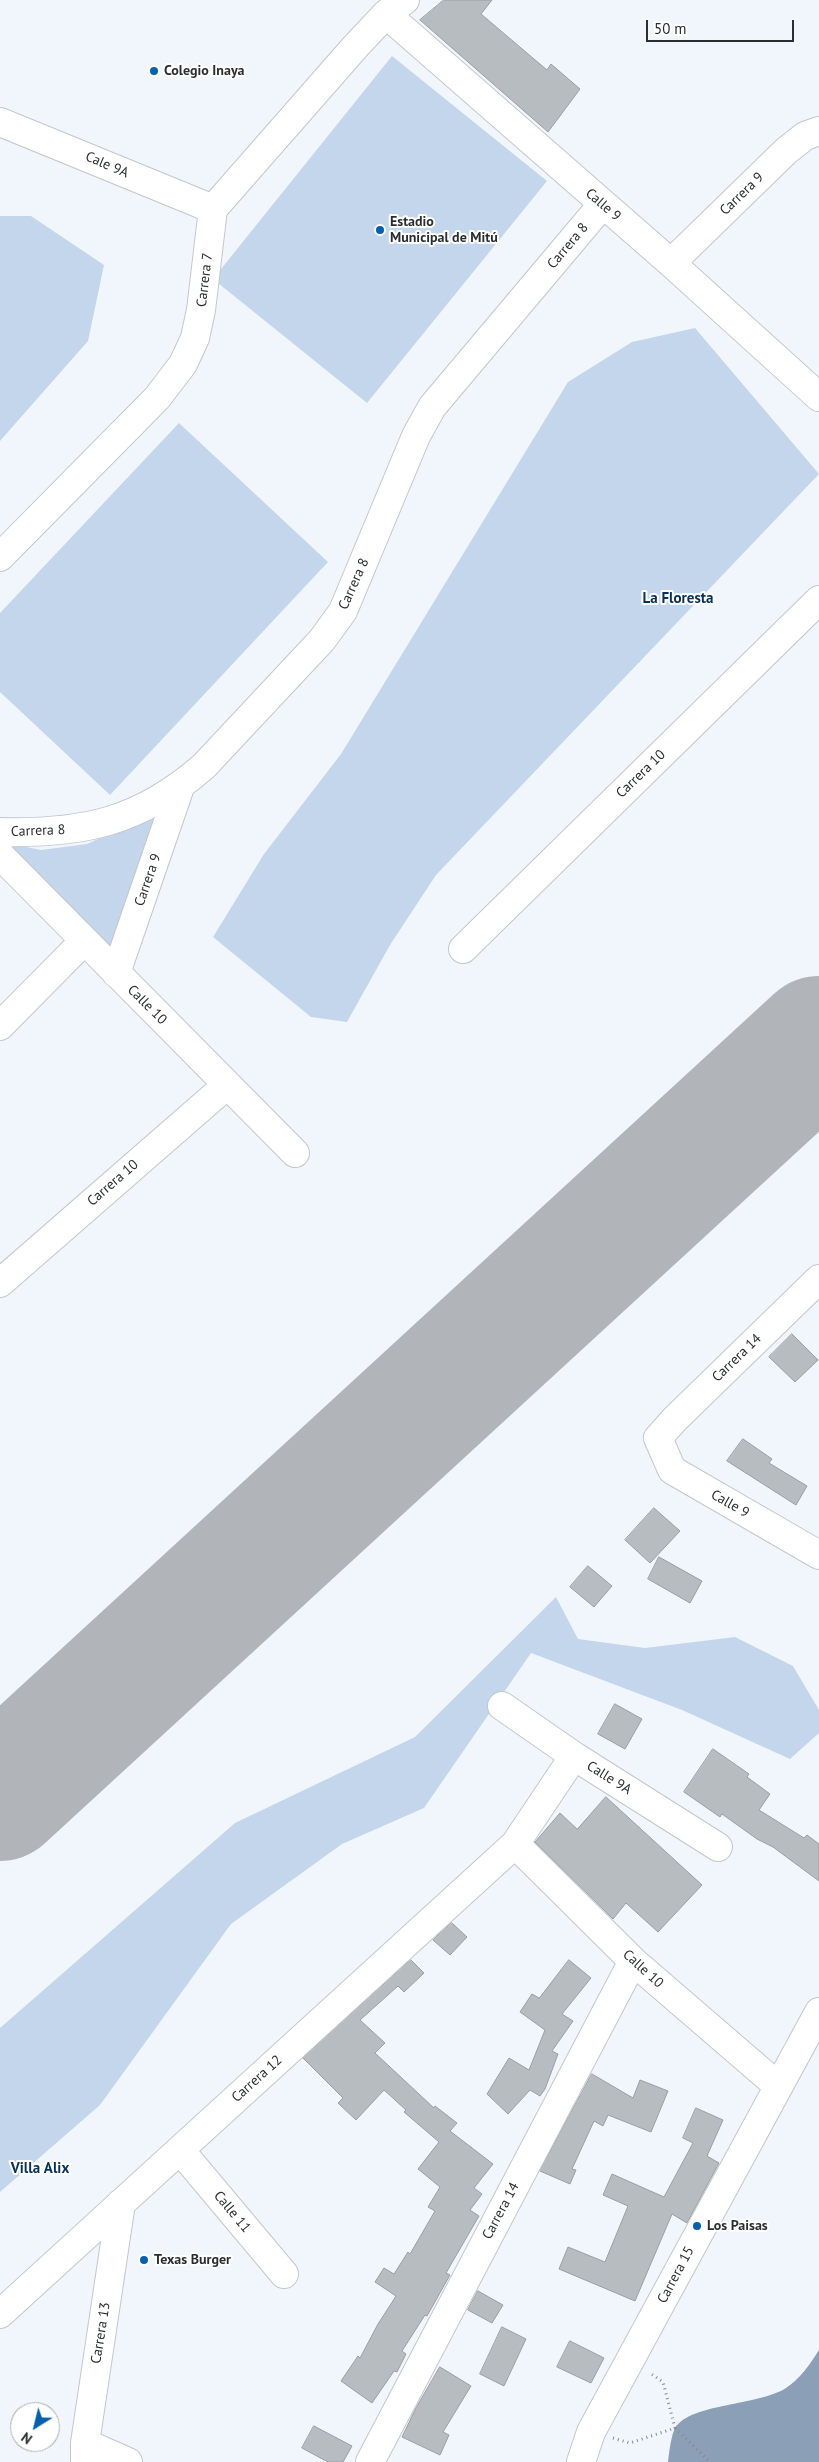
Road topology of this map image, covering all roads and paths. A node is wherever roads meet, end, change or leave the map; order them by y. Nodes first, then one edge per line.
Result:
1 (395, 7) edge
2 (0, 122) edge
3 (819, 132) edge
4 (602, 205) junction
5 (213, 209) junction
6 (671, 263) junction
7 (819, 396) edge
8 (0, 558) edge
9 (819, 600) edge
10 (180, 786) junction
11 (0, 832) edge
12 (0, 855) edge
13 (84, 941) junction
14 (463, 949) dead end
15 (116, 973) junction
16 (0, 1026) edge
17 (227, 1085) junction
18 (295, 1154) dead end
19 (819, 1279) edge
20 (0, 1283) edge
21 (658, 1438) joint
22 (819, 1555) edge
23 (502, 1706) dead end
24 (574, 1756) junction
25 (514, 1844) junction
26 (718, 1847) dead end
27 (633, 1961) junction
28 (819, 2012) edge
29 (778, 2086) junction
30 (180, 2150) junction
31 (121, 2203) junction
32 (284, 2274) dead end
33 (0, 2314) edge
34 (630, 2359) junction
35 (675, 2428) junction
36 (591, 2432) junction
37 (85, 2453) edge
38 (128, 2462) edge
39 (370, 2462) edge
40 (581, 2462) edge
41 (710, 2462) edge

1 - 4 street, Calle 9
1 - 5 street
2 - 5 street, Cale 9A
3 - 6 street, Carrera 9
4 - 6 street, Calle 9
4 - 10 street, Carrera 8
5 - 8 street, Carrera 7
6 - 7 street, Calle 9
9 - 14 street, Carrera 10
10 - 11 street, Carrera 8
10 - 15 street, Carrera 9
12 - 13 street, Calle 10
13 - 15 street, Calle 10
13 - 16 street
15 - 17 street, Calle 10
17 - 18 street, Calle 10
17 - 20 street, Carrera 10
19 - 21 street, Carrera 14
21 - 22 street, Calle 9
23 - 24 street, Calle 9A
24 - 25 street, Carrera 12
24 - 26 street, Calle 9A
25 - 27 street, Calle 10
25 - 30 street, Carrera 12
27 - 29 street, Calle 10
27 - 39 street, Carrera 14
28 - 29 street, Carrera 15
29 - 34 street, Carrera 15
30 - 31 street, Carrera 12
30 - 32 street, Calle 11
31 - 33 street, Carrera 12
31 - 37 street, Carrera 13
34 - 35 path
34 - 36 street, Carrera 15
35 - 36 path
35 - 41 path
36 - 40 street, Carrera 15
37 - 38 street

